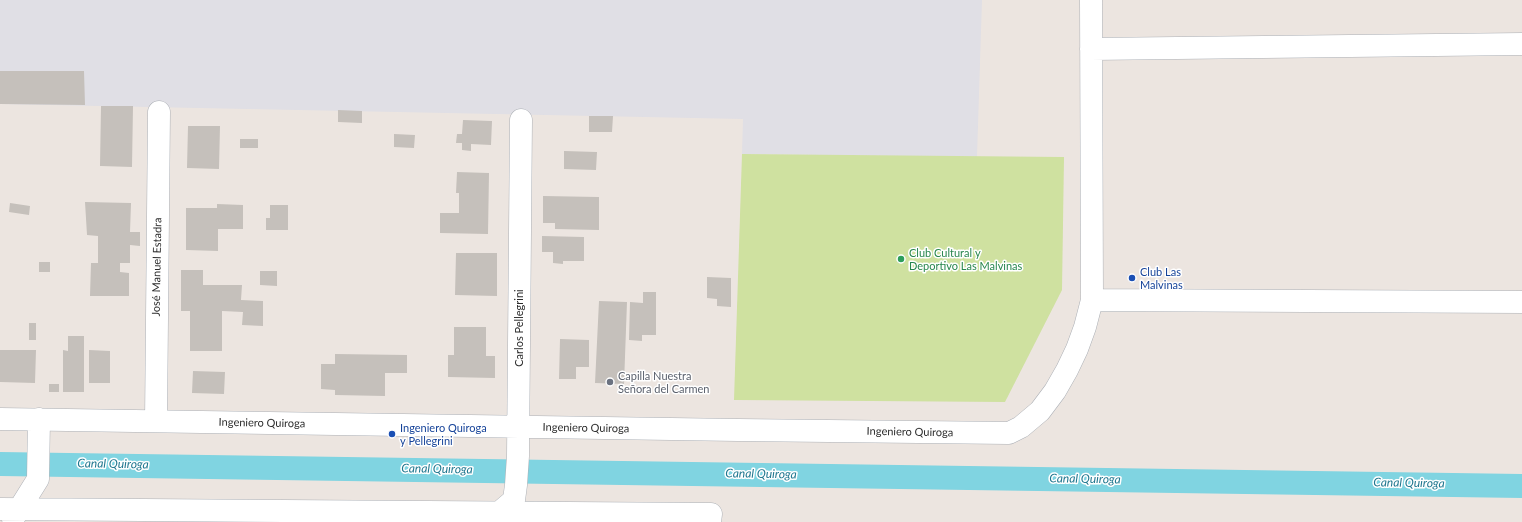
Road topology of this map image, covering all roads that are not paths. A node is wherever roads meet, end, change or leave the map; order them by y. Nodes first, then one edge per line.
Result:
1 (1091, 0) edge
2 (1522, 44) edge
3 (1091, 49) junction
4 (159, 112) dead end
5 (521, 120) dead end
6 (1092, 300) junction
7 (1522, 302) edge
8 (0, 419) edge
9 (39, 419) junction
10 (156, 421) junction
11 (518, 427) junction
12 (10, 513) edge
13 (493, 517) edge
14 (711, 518) edge

1 - 3 street, Ingeniero Quiroga
2 - 3 street
3 - 6 street, Ingeniero Quiroga
4 - 10 street, José Manuel Estadra
5 - 11 street, Carlos Pellegrini
6 - 7 street
6 - 11 street, Ingeniero Quiroga
8 - 9 street, Ingeniero Quiroga
9 - 10 street, Ingeniero Quiroga
9 - 12 street
10 - 11 street, Ingeniero Quiroga
11 - 13 street, Carlos Pellegrini
12 - 13 street
13 - 14 street

